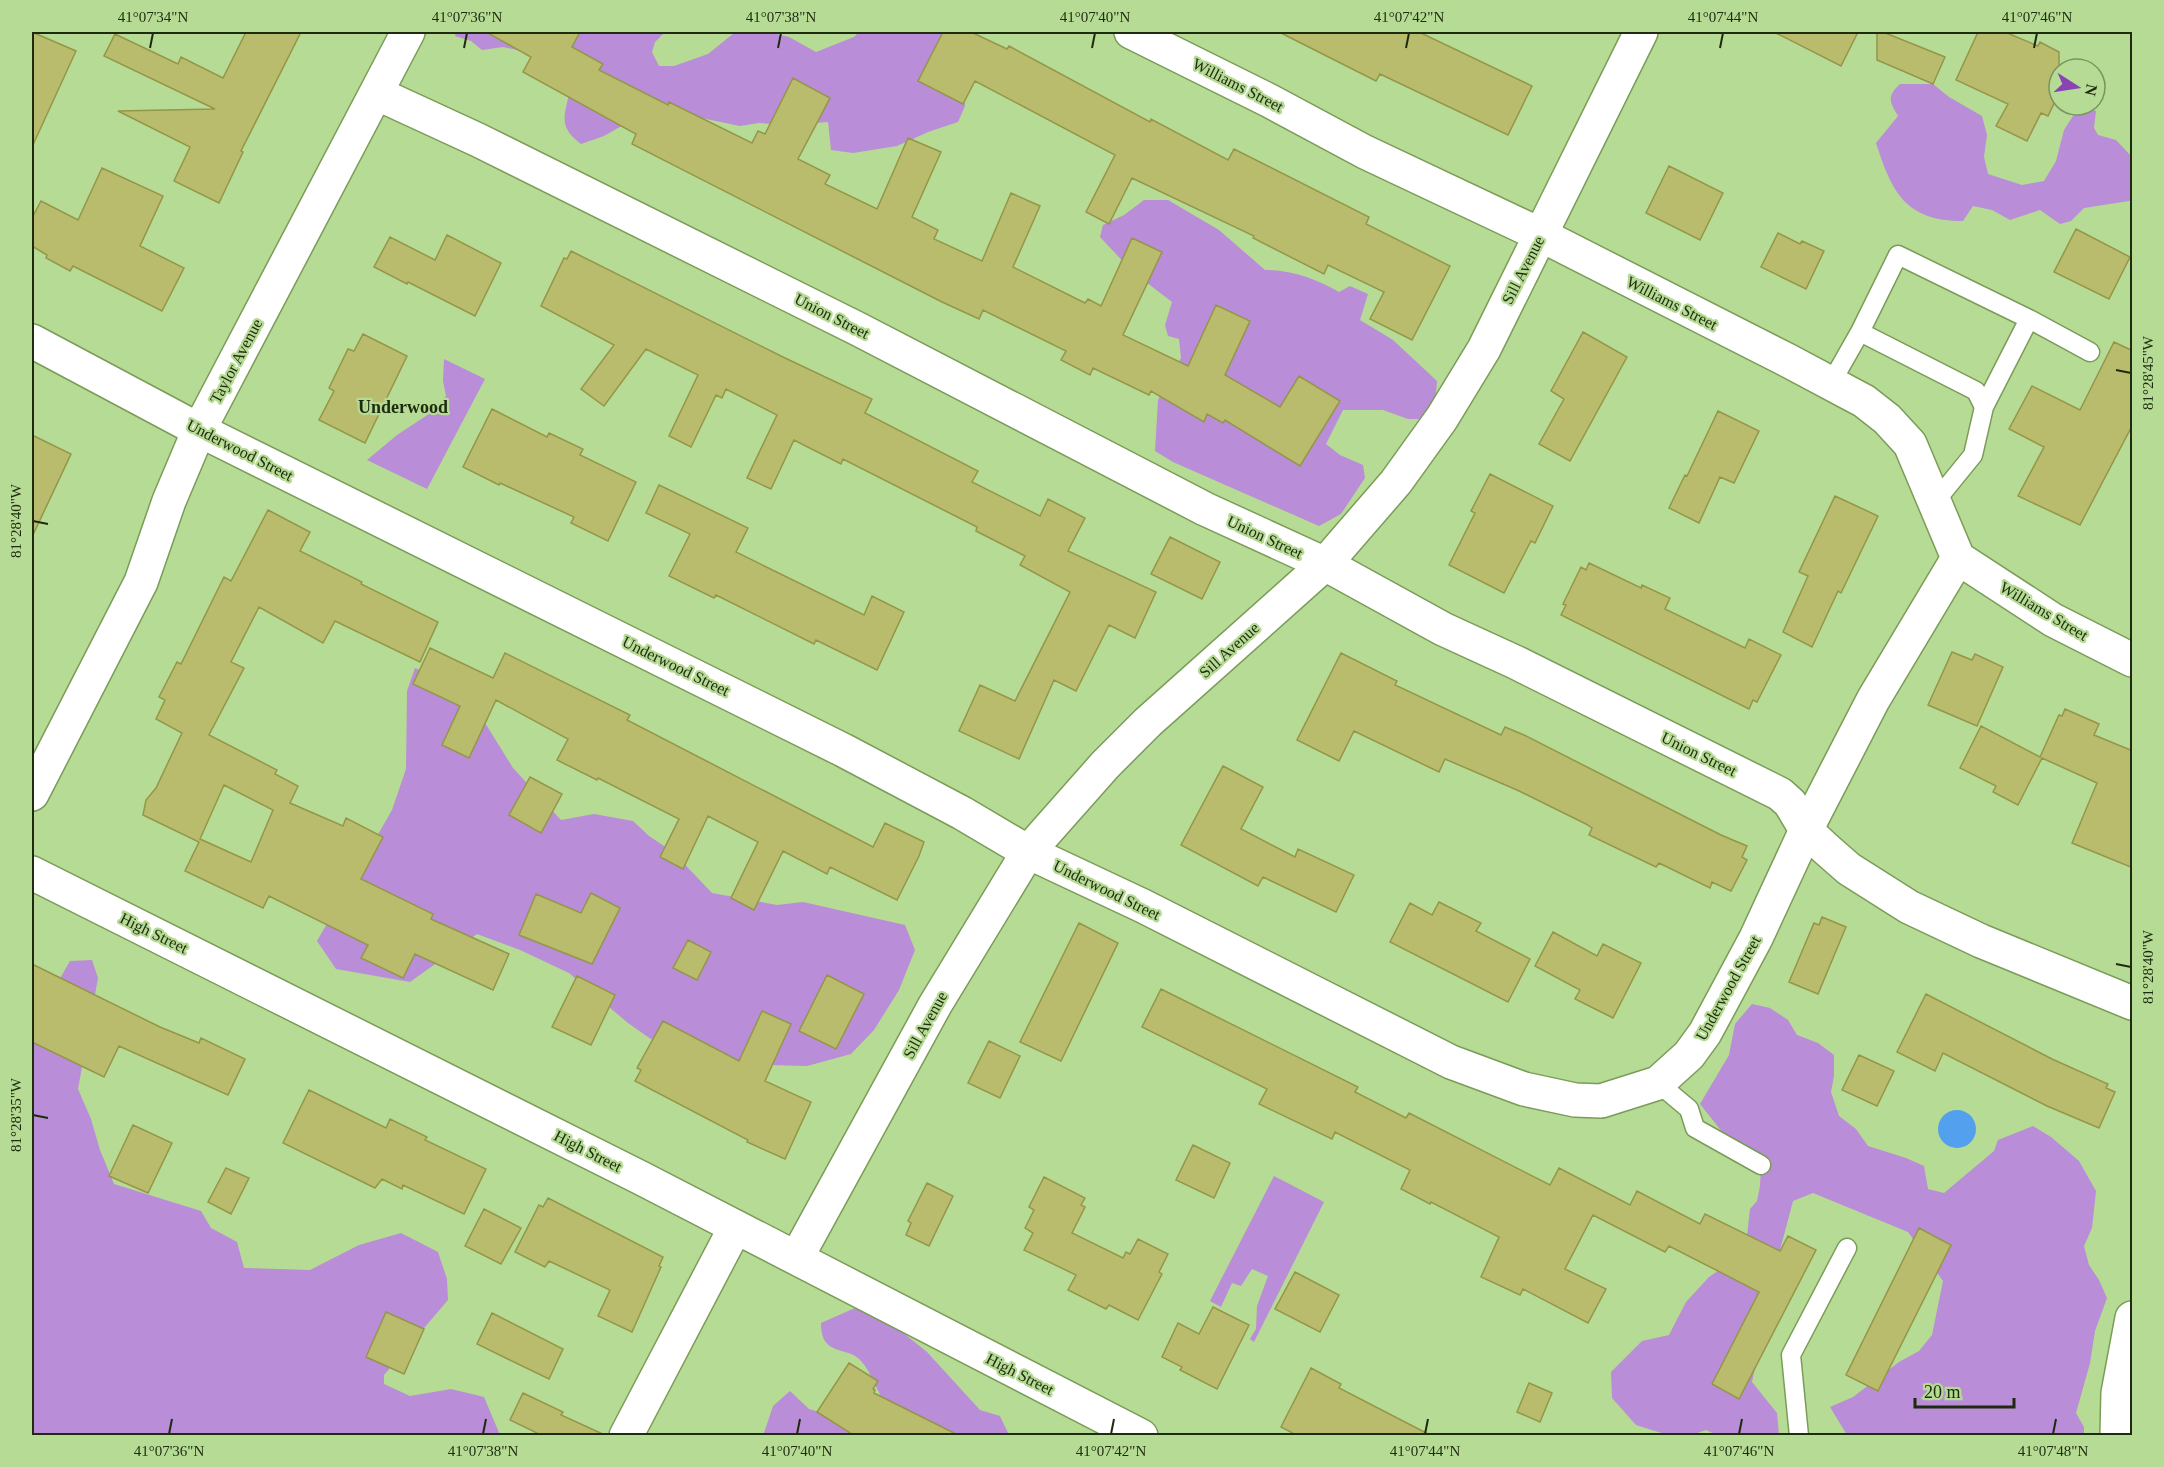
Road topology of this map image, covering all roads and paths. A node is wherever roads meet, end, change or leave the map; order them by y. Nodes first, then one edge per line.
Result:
1 (408, 32) edge
2 (1131, 32) edge
3 (1641, 32) edge
4 (376, 93) junction
5 (1541, 236) junction
6 (2029, 319) junction
7 (1860, 332) junction
8 (32, 341) edge
9 (2090, 352) dead end
10 (1831, 383) junction
11 (1984, 407) junction
12 (200, 430) junction
13 (1934, 503) junction
14 (1958, 558) junction
15 (1325, 564) junction
16 (2133, 660) edge
17 (32, 794) edge
18 (1806, 830) junction
19 (1028, 852) junction
20 (32, 873) edge
21 (2133, 1003) edge
22 (1658, 1083) junction
23 (1761, 1165) dead end
24 (735, 1228) junction
25 (1847, 1248) dead end
26 (797, 1257) junction
27 (2133, 1318) edge
28 (627, 1436) edge
29 (1142, 1436) edge
30 (1799, 1436) edge
31 (2117, 1436) edge

1 - 4 street, Taylor Avenue
2 - 5 street, Williams Street
3 - 5 street, Sill Avenue
4 - 12 street, Taylor Avenue
4 - 15 street, Union Street
5 - 10 street, Williams Street
5 - 15 street, Sill Avenue
6 - 7 lane
6 - 9 lane
6 - 11 lane
7 - 10 lane
7 - 11 lane
8 - 12 street, Underwood Street
10 - 13 street, Williams Street
11 - 13 lane
12 - 17 street, Taylor Avenue
12 - 19 street, Underwood Street
13 - 14 street, Williams Street
14 - 16 street, Williams Street
14 - 18 street, Underwood Street
15 - 18 street, Union Street
15 - 19 street, Sill Avenue
18 - 21 street, Union Street
18 - 22 street, Underwood Street
19 - 22 street, Underwood Street
19 - 26 street, Sill Avenue
20 - 24 street, High Street
22 - 23 lane
24 - 26 street, High Street
24 - 28 street
25 - 30 lane
26 - 29 street, High Street
27 - 31 street

